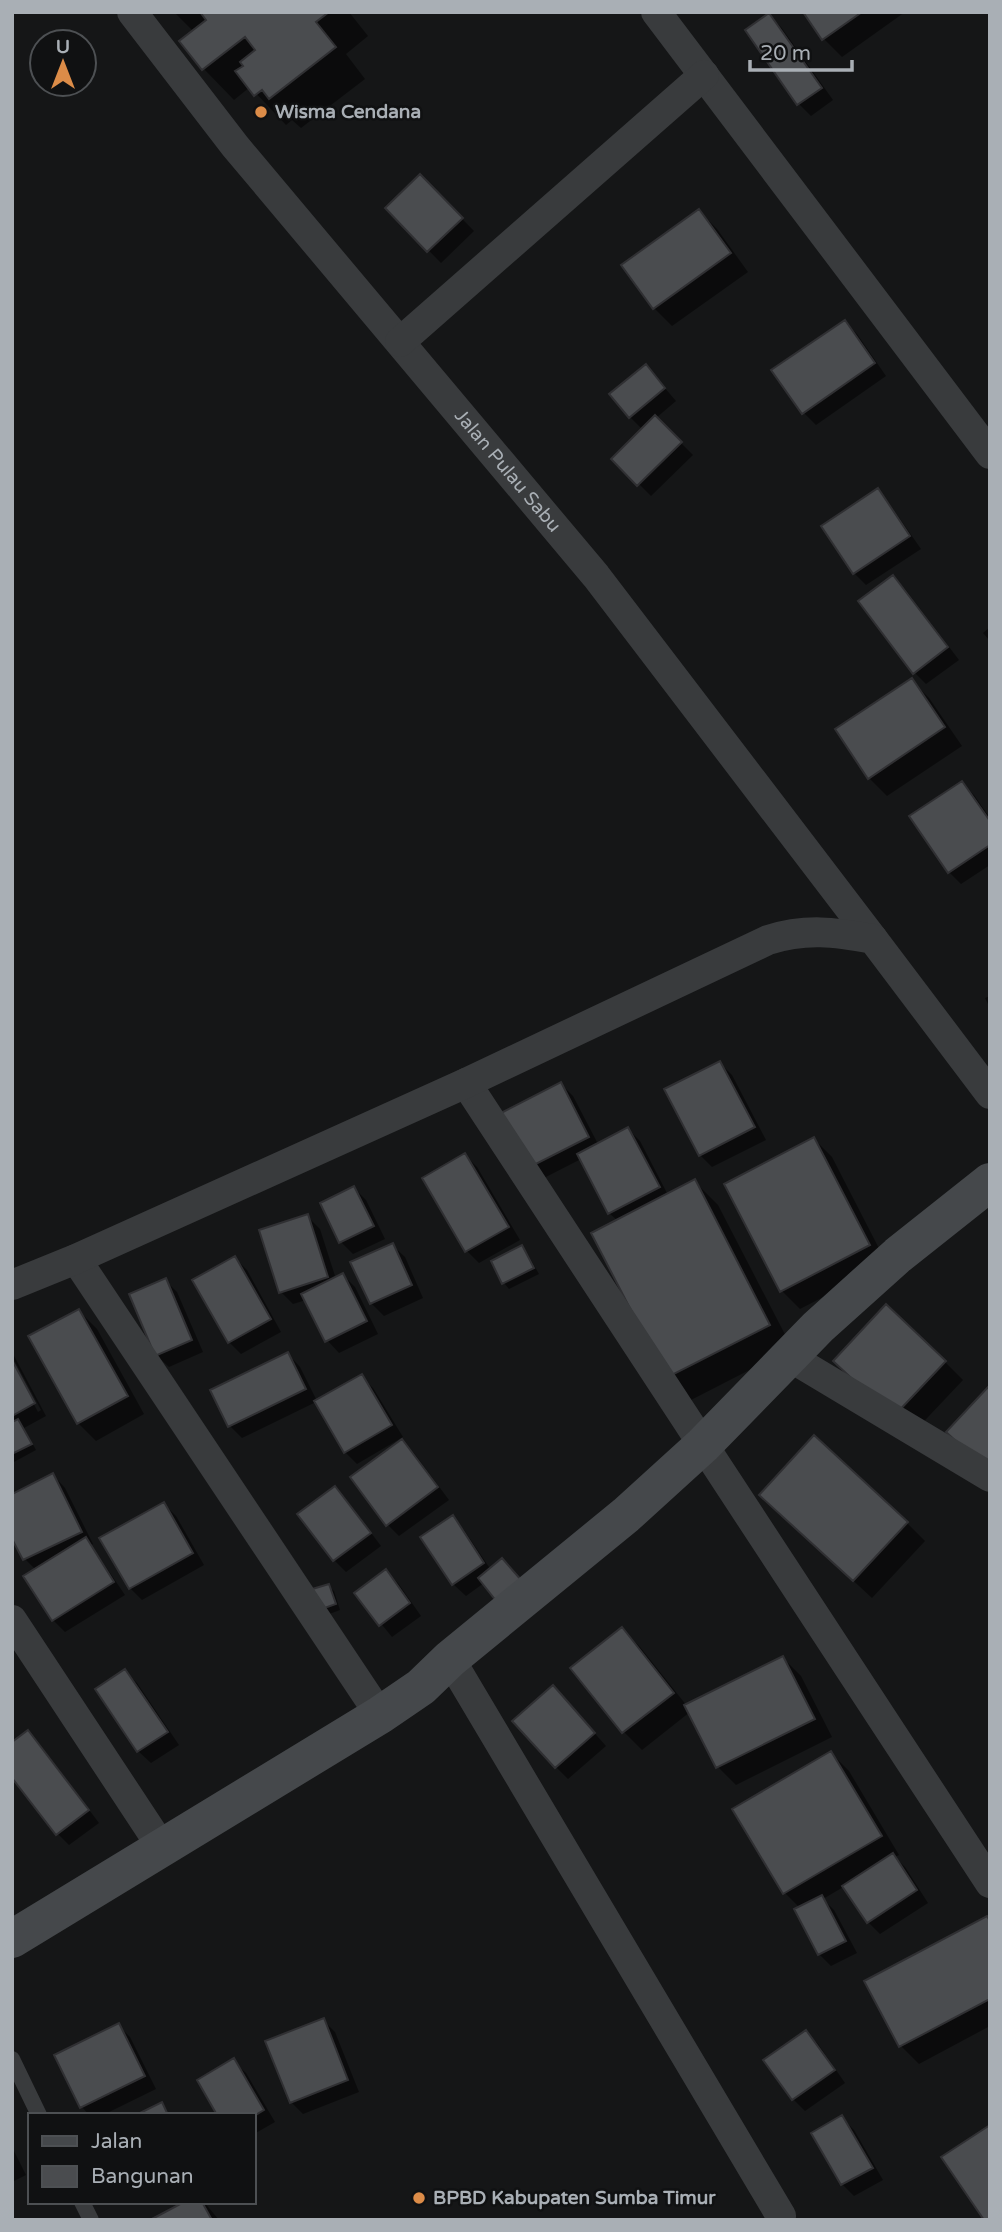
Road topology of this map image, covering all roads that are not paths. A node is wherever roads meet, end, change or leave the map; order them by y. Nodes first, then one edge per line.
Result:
1 (132, 12) edge
2 (669, 16) edge
3 (704, 75) junction
4 (400, 342) junction
5 (988, 449) edge
6 (873, 939) junction
7 (466, 1083) junction
8 (990, 1094) edge
9 (990, 1182) edge
10 (76, 1259) junction
11 (12, 1285) edge
12 (788, 1356) junction
13 (703, 1445) junction
14 (990, 1477) edge
15 (12, 1620) edge
16 (450, 1660) junction
17 (380, 1715) junction
18 (163, 1849) junction
19 (990, 1883) edge
20 (12, 1939) edge
21 (12, 2059) edge
22 (38, 2113) edge
23 (83, 2204) edge
24 (781, 2216) dead end
25 (91, 2220) edge

1 - 4 street, Jalan Pulau Sabu
2 - 3 street
3 - 4 street
3 - 5 street
4 - 6 street, Jalan Pulau Sabu
6 - 7 street
6 - 8 street, Jalan Pulau Sabu
7 - 10 street
7 - 13 street
9 - 12 street
10 - 11 street
10 - 17 street
12 - 13 street
12 - 14 street
13 - 16 street
13 - 19 street
15 - 18 street
16 - 17 street
16 - 24 street
17 - 18 street
18 - 20 street
21 - 22 lane
23 - 25 lane

